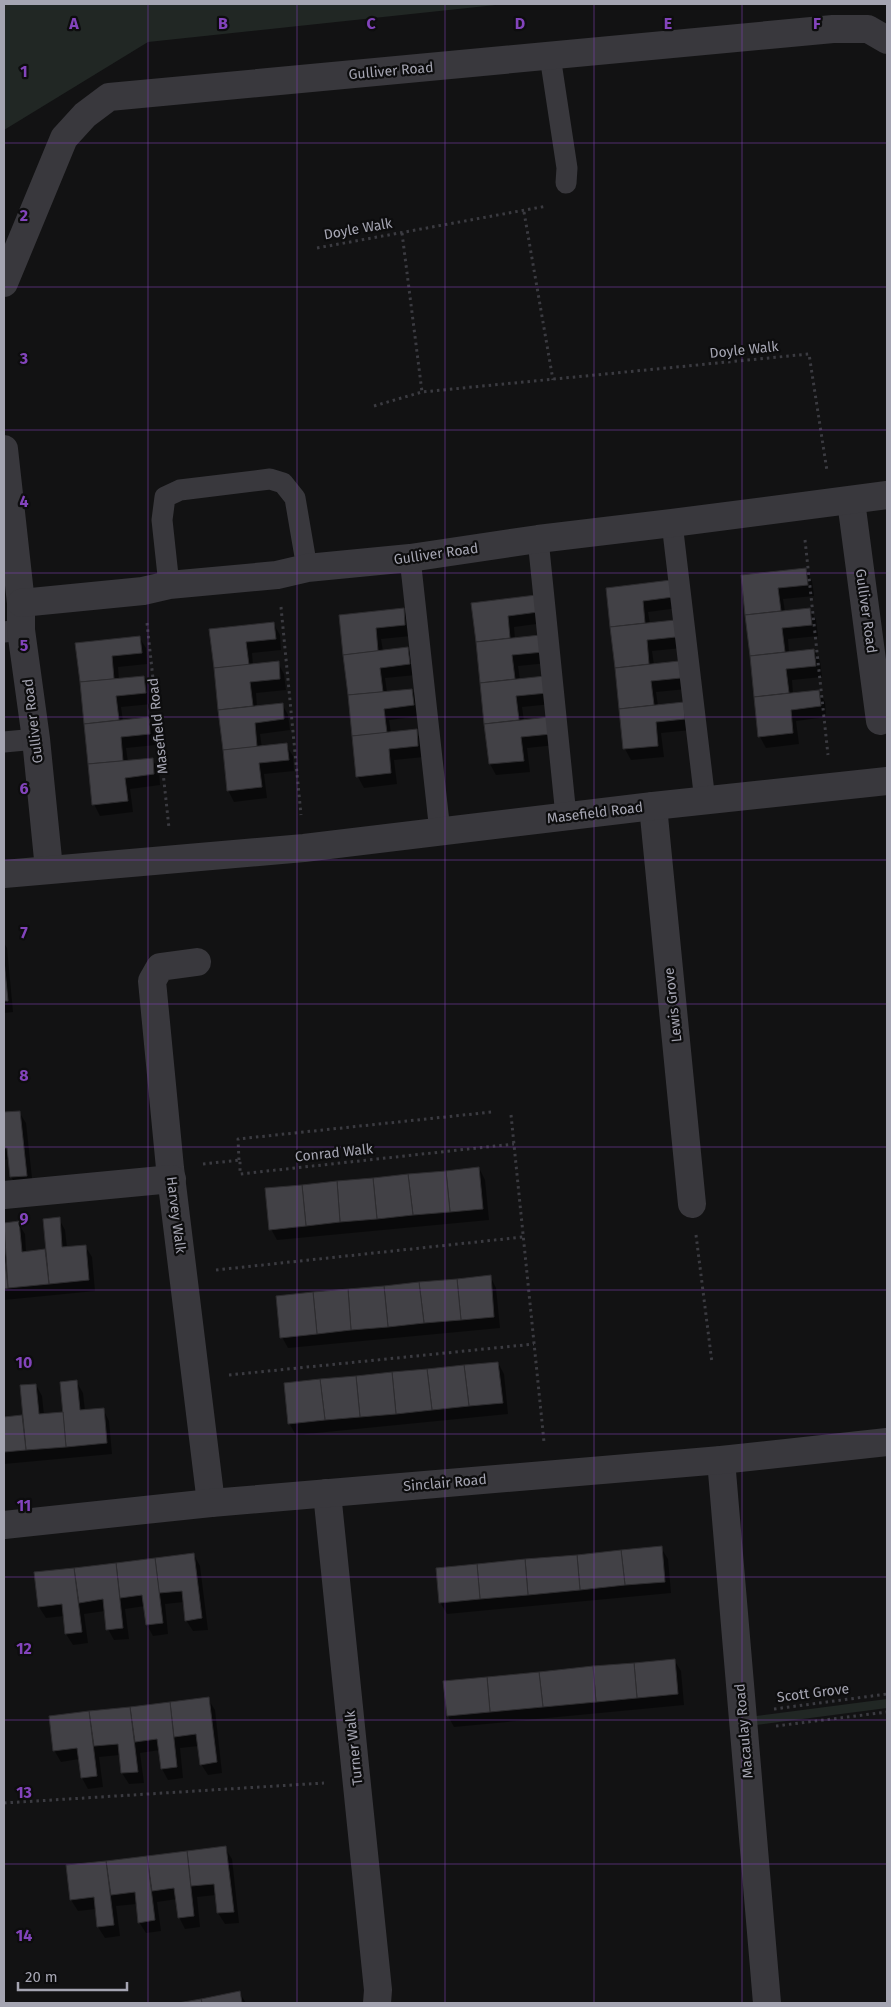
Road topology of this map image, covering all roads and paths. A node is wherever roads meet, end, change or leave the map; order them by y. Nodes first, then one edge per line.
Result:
1 (887, 40) edge
2 (550, 56) junction
3 (566, 183) dead end
4 (551, 205) dead end
5 (524, 212) junction
6 (402, 233) junction
7 (317, 248) dead end
8 (4, 283) edge
9 (553, 380) junction
10 (422, 392) junction
11 (374, 406) dead end
12 (4, 449) edge
13 (827, 472) dead end
14 (887, 495) edge
15 (6, 497) edge
16 (851, 501) junction
17 (672, 524) junction
18 (813, 537) dead end
19 (538, 539) junction
20 (410, 558) junction
21 (307, 568) junction
22 (277, 574) junction
23 (169, 585) junction
24 (143, 591) junction
25 (15, 622) edge
26 (880, 721) dead end
27 (36, 738) junction
28 (4, 742) edge
29 (829, 760) dead end
30 (887, 782) edge
31 (705, 801) junction
32 (653, 806) junction
33 (566, 816) junction
34 (440, 832) junction
35 (304, 848) junction
36 (173, 860) junction
37 (49, 870) junction
38 (4, 874) edge
39 (197, 962) dead end
40 (492, 1112) dead end
41 (510, 1115) dead end
42 (514, 1144) junction
43 (239, 1160) junction
44 (171, 1174) junction
45 (4, 1195) edge
46 (692, 1204) joint
47 (523, 1237) junction
48 (183, 1273) junction
49 (534, 1344) junction
50 (712, 1363) dead end
51 (195, 1378) junction
52 (887, 1442) edge
53 (721, 1460) junction
54 (547, 1474) junction
55 (327, 1493) junction
56 (211, 1503) junction
57 (4, 1525) edge
58 (887, 1694) edge
59 (887, 1712) edge
60 (743, 1722) junction
61 (357, 1781) junction
62 (4, 1803) edge
63 (377, 2003) edge
64 (767, 2003) edge

1 - 2 street, Gulliver Road
2 - 3 lane
2 - 8 street, Gulliver Road
4 - 5 path, Doyle Walk
5 - 6 path, Doyle Walk
5 - 9 path
6 - 7 path, Doyle Walk
6 - 10 path, Doyle Walk
9 - 10 path, Doyle Walk
9 - 13 path, Doyle Walk
10 - 11 path, Doyle Walk
12 - 15 street, Gulliver Road
14 - 16 street, Gulliver Road
15 - 25 street, Gulliver Road
16 - 17 street, Gulliver Road
16 - 26 street, Gulliver Road
17 - 19 street, Gulliver Road
17 - 31 lane
18 - 29 path
19 - 20 street, Gulliver Road
19 - 33 lane
20 - 21 street, Gulliver Road
20 - 34 lane
21 - 22 street, Gulliver Road
21 - 23 lane
22 - 23 street, Gulliver Road
22 - 35 path
23 - 24 street, Gulliver Road
24 - 25 street, Gulliver Road
24 - 36 path, Masefield Road
25 - 27 street, Gulliver Road
27 - 28 lane
27 - 37 street, Gulliver Road
30 - 31 street, Masefield Road
31 - 32 street, Masefield Road
32 - 33 street, Masefield Road
32 - 46 street, Lewis Grove
33 - 34 street, Masefield Road
34 - 35 street, Masefield Road
35 - 36 street, Masefield Road
36 - 37 street, Masefield Road
37 - 38 street, Masefield Road
39 - 44 street, Harvey Walk
40 - 43 path
41 - 42 path
42 - 43 path, Conrad Walk
42 - 47 path
43 - 44 path
44 - 45 street
44 - 48 street, Harvey Walk
46 - 50 path
47 - 48 path
47 - 49 path
48 - 51 street, Harvey Walk
49 - 51 path
49 - 54 path
51 - 56 street, Harvey Walk
52 - 53 street, Sinclair Road
53 - 54 street, Sinclair Road
53 - 60 street, Macaulay Road
54 - 55 street, Sinclair Road
55 - 56 street, Sinclair Road
55 - 61 street, Turner Walk
56 - 57 street, Sinclair Road
58 - 60 path, Scott Grove
59 - 60 path, Scott Grove
60 - 64 street, Macaulay Road
61 - 62 path
61 - 63 street, Turner Walk

